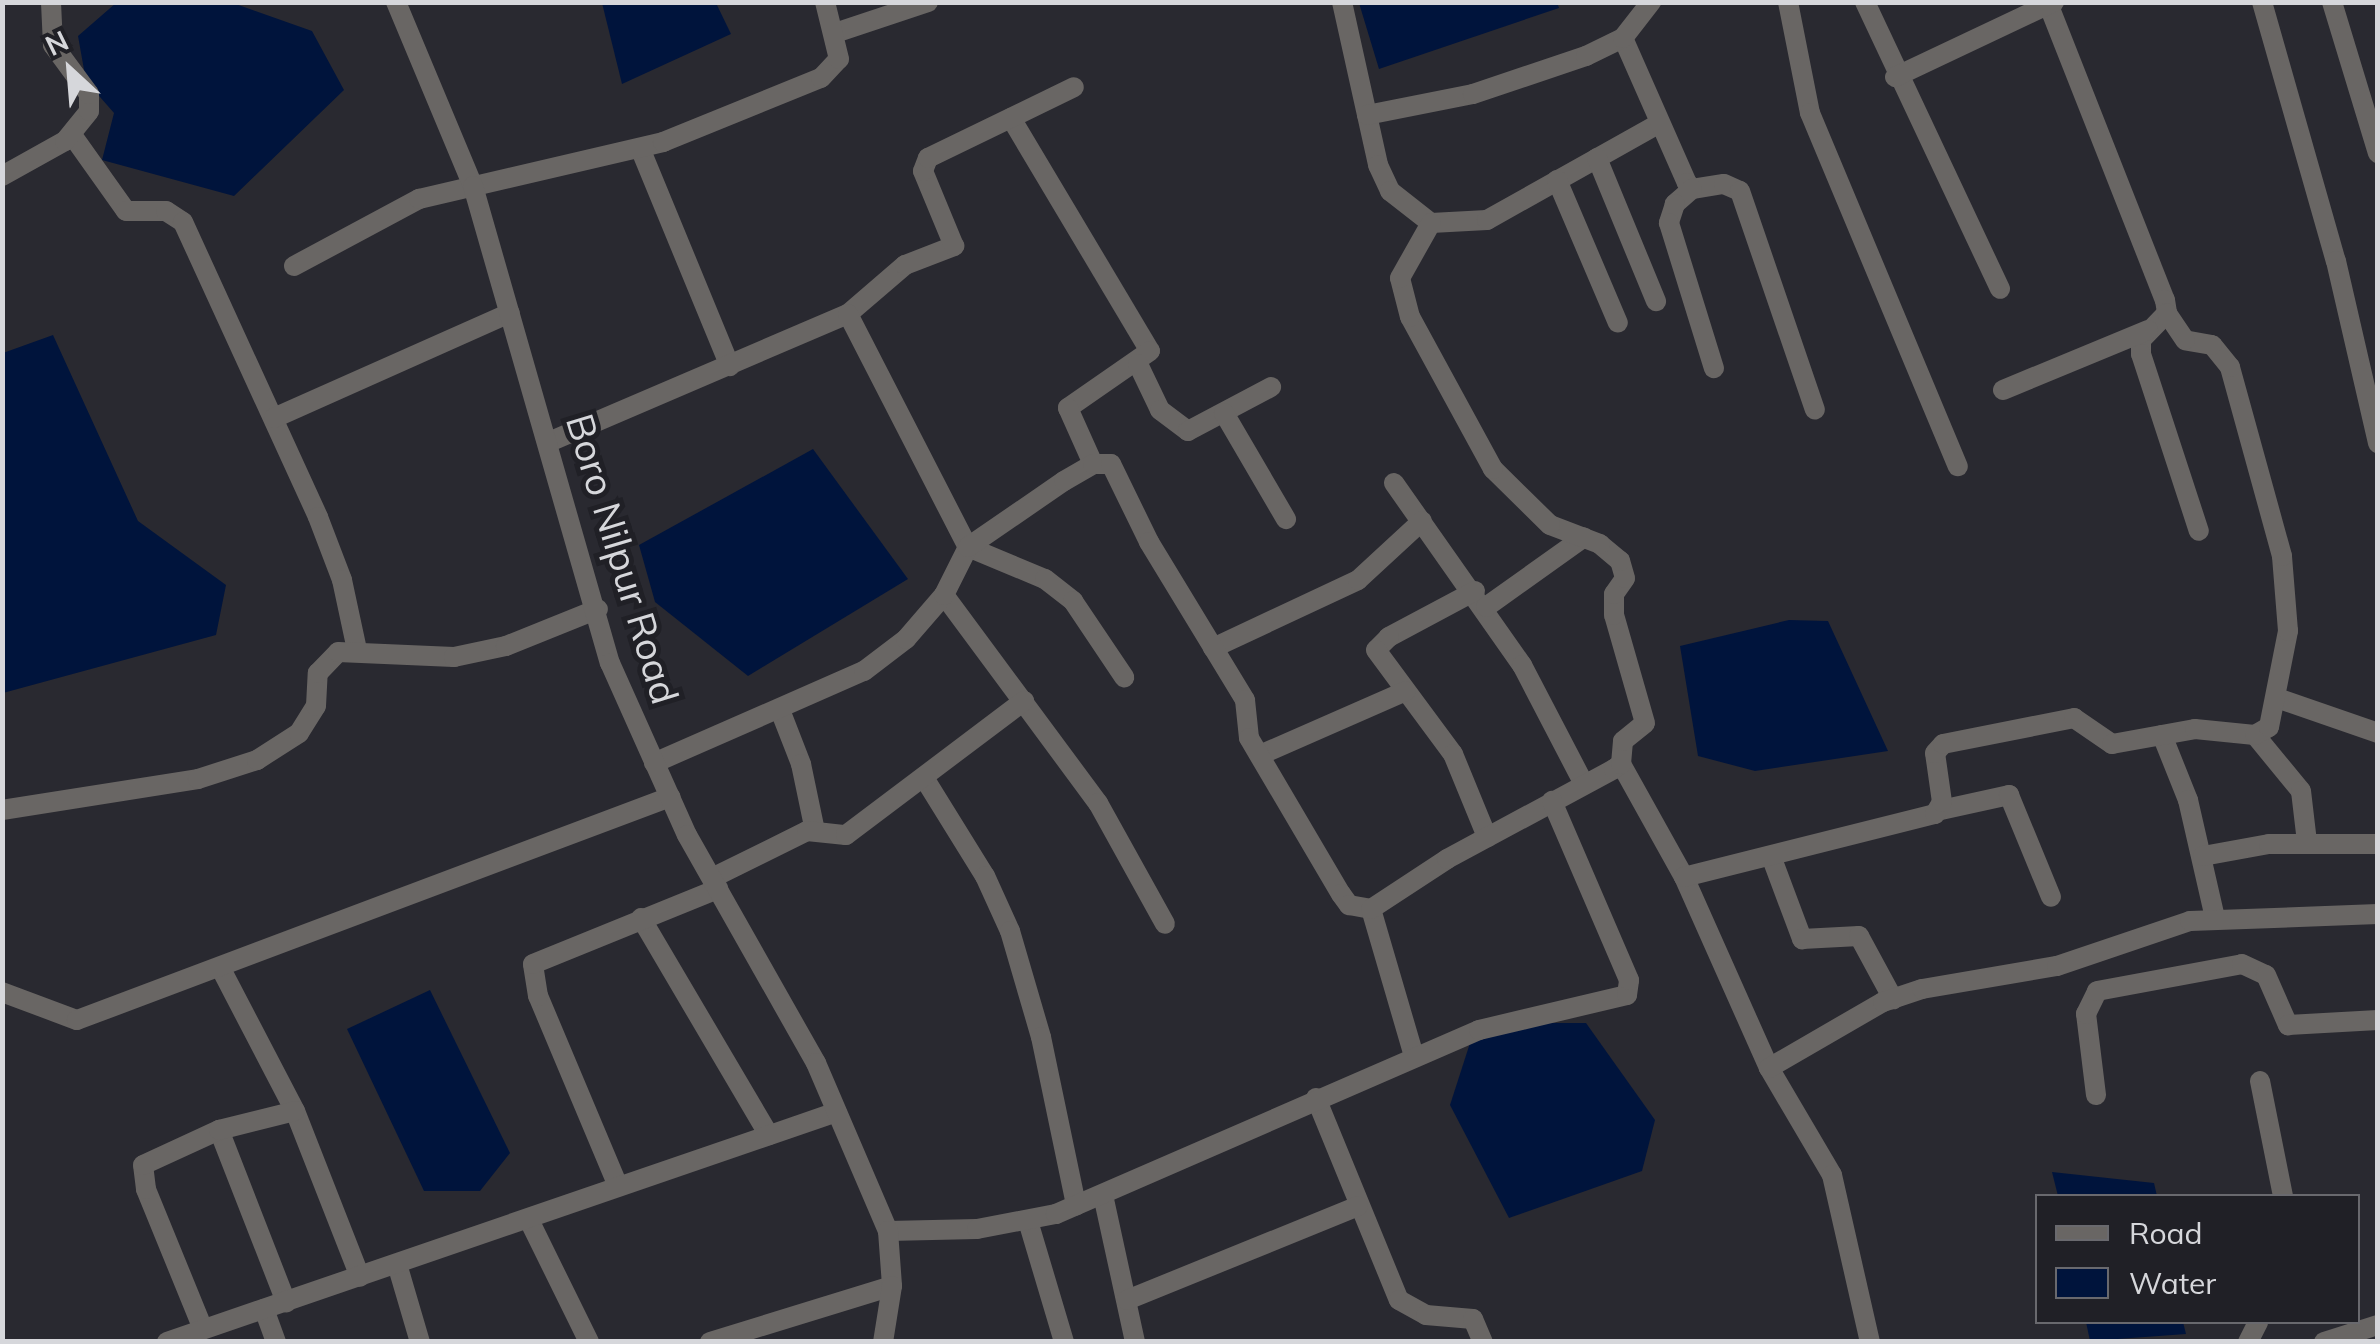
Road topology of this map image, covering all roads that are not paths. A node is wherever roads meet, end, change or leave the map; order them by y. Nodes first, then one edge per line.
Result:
1 (52, 2) edge
2 (396, 2) edge
3 (825, 2) edge
4 (928, 2) edge
5 (1342, 2) edge
6 (1651, 2) edge
7 (1788, 2) edge
8 (1865, 2) edge
9 (2262, 2) edge
10 (2332, 2) edge
11 (2052, 4) edge
12 (835, 33) junction
13 (1623, 38) junction
14 (1895, 77) junction
15 (1074, 88) dead end
16 (1366, 114) junction
17 (1011, 118) junction
18 (1660, 123) junction
19 (72, 135) junction
20 (640, 148) junction
21 (2378, 153) edge
22 (1597, 158) junction
23 (2, 176) edge
24 (1558, 180) junction
25 (473, 186) junction
26 (1692, 189) junction
27 (1431, 222) junction
28 (294, 266) dead end
29 (2000, 289) dead end
30 (1656, 301) dead end
31 (510, 313) junction
32 (2167, 313) junction
33 (848, 314) junction
34 (1618, 323) dead end
35 (2148, 330) junction
36 (1138, 364) junction
37 (730, 366) junction
38 (1714, 368) dead end
39 (1271, 386) dead end
40 (2003, 390) dead end
41 (1815, 410) dead end
42 (1224, 413) junction
43 (274, 418) junction
44 (549, 442) junction
45 (2378, 443) edge
46 (1093, 464) junction
47 (1958, 466) dead end
48 (1394, 483) dead end
49 (1286, 520) dead end
50 (1422, 521) junction
51 (2198, 531) dead end
52 (1584, 536) junction
53 (968, 548) junction
54 (944, 595) junction
55 (1480, 599) junction
56 (598, 610) junction
57 (1213, 648) junction
58 (357, 650) junction
59 (1124, 677) dead end
60 (1406, 691) junction
61 (2277, 698) junction
62 (1024, 701) junction
63 (780, 710) junction
64 (2378, 733) edge
65 (2162, 734) junction
66 (2255, 736) junction
67 (1260, 755) junction
68 (654, 763) junction
69 (1621, 764) junction
70 (926, 781) junction
71 (1584, 784) junction
72 (670, 798) junction
73 (1552, 801) junction
74 (2, 810) edge
75 (1941, 810) junction
76 (814, 831) junction
77 (1487, 837) junction
78 (2306, 842) junction
79 (2378, 844) edge
80 (1771, 856) junction
81 (2204, 856) junction
82 (1684, 877) junction
83 (715, 883) junction
84 (2051, 896) dead end
85 (1371, 909) junction
86 (2378, 914) edge
87 (642, 918) junction
88 (2215, 918) junction
89 (1166, 924) dead end
90 (220, 967) junction
91 (2, 992) edge
92 (1893, 999) junction
93 (2378, 1020) edge
94 (1414, 1056) junction
95 (1769, 1068) junction
96 (2260, 1081) dead end
97 (2096, 1096) dead end
98 (1316, 1098) junction
99 (295, 1111) junction
100 (837, 1112) junction
101 (219, 1130) junction
102 (769, 1134) junction
103 (618, 1186) junction
104 (1102, 1194) junction
105 (2283, 1194) edge
106 (1076, 1205) junction
107 (1358, 1206) junction
108 (529, 1220) junction
109 (1028, 1221) junction
110 (888, 1232) junction
111 (397, 1264) junction
112 (360, 1277) junction
113 (892, 1286) junction
114 (1128, 1300) junction
115 (286, 1302) junction
116 (264, 1309) junction
117 (2378, 1325) edge
118 (203, 1329) junction
119 (167, 1342) edge
120 (276, 1342) edge
121 (420, 1342) edge
122 (589, 1342) edge
123 (710, 1342) edge
124 (883, 1342) edge
125 (1064, 1342) edge
126 (1135, 1342) edge
127 (1484, 1342) edge
128 (1870, 1342) edge
129 (2324, 1342) edge

1 - 19 street
2 - 25 street, Boro Nilpur Road
3 - 12 street
4 - 12 street
5 - 16 street
6 - 13 street
7 - 47 street
8 - 14 street
9 - 45 street
10 - 21 street
11 - 14 street
11 - 32 street
12 - 20 street
13 - 16 street
13 - 18 street
14 - 29 street
15 - 17 street
16 - 27 street
17 - 33 street
17 - 36 street
18 - 22 street
18 - 26 street
19 - 23 street
19 - 43 street
20 - 25 street
20 - 37 street
22 - 24 street
22 - 30 street
24 - 27 street
24 - 34 street
25 - 28 street
25 - 31 street, Boro Nilpur Road
26 - 38 street
26 - 41 street
27 - 52 street
31 - 43 street
31 - 44 street, Boro Nilpur Road
32 - 35 street
32 - 61 street
33 - 37 street
33 - 53 street
35 - 40 street
35 - 51 street
36 - 42 street
36 - 46 street
37 - 44 street
39 - 42 street
42 - 49 street
43 - 58 street
44 - 56 street, Boro Nilpur Road
46 - 53 street
46 - 57 street
48 - 50 street
50 - 55 street
50 - 57 street
52 - 55 street
52 - 69 street
53 - 54 street
53 - 59 street
54 - 62 street
54 - 63 street
55 - 60 street
55 - 71 street
56 - 58 street
56 - 68 street, Boro Nilpur Road
57 - 67 street
58 - 74 street
60 - 67 street
60 - 77 street
61 - 64 street
61 - 66 street
62 - 70 street
62 - 89 street
63 - 68 street
63 - 76 street
65 - 66 street
65 - 75 street
65 - 81 street
66 - 78 street
67 - 85 street
68 - 72 street, Boro Nilpur Road
69 - 71 street
69 - 82 street
70 - 76 street
70 - 106 street
71 - 73 street
72 - 83 street, Boro Nilpur Road
72 - 90 street
73 - 77 street
73 - 94 street
75 - 80 street
75 - 84 street
76 - 83 street
77 - 85 street
78 - 79 street
78 - 81 street
80 - 82 street
80 - 92 street
81 - 88 street
82 - 95 street
83 - 87 street
83 - 100 street, Boro Nilpur Road
85 - 94 street
86 - 88 street
87 - 102 street
87 - 103 street
88 - 92 street
90 - 91 street
90 - 99 street
92 - 95 street
93 - 97 street
94 - 98 street
95 - 128 street
96 - 105 street
98 - 104 street
98 - 107 street
99 - 101 street
99 - 112 street
100 - 102 street
100 - 110 street, Boro Nilpur Road
101 - 115 street
101 - 118 street
102 - 103 street
103 - 108 street
104 - 106 street
104 - 114 street
106 - 109 street
107 - 114 street
107 - 127 street
108 - 111 street
108 - 122 street
109 - 110 street
109 - 125 street
110 - 113 street, Boro Nilpur Road
111 - 112 street
111 - 121 street
112 - 115 street
113 - 123 street
113 - 124 street, Boro Nilpur Road
114 - 126 street
115 - 116 street
116 - 118 street
116 - 120 street
117 - 129 street
118 - 119 street

